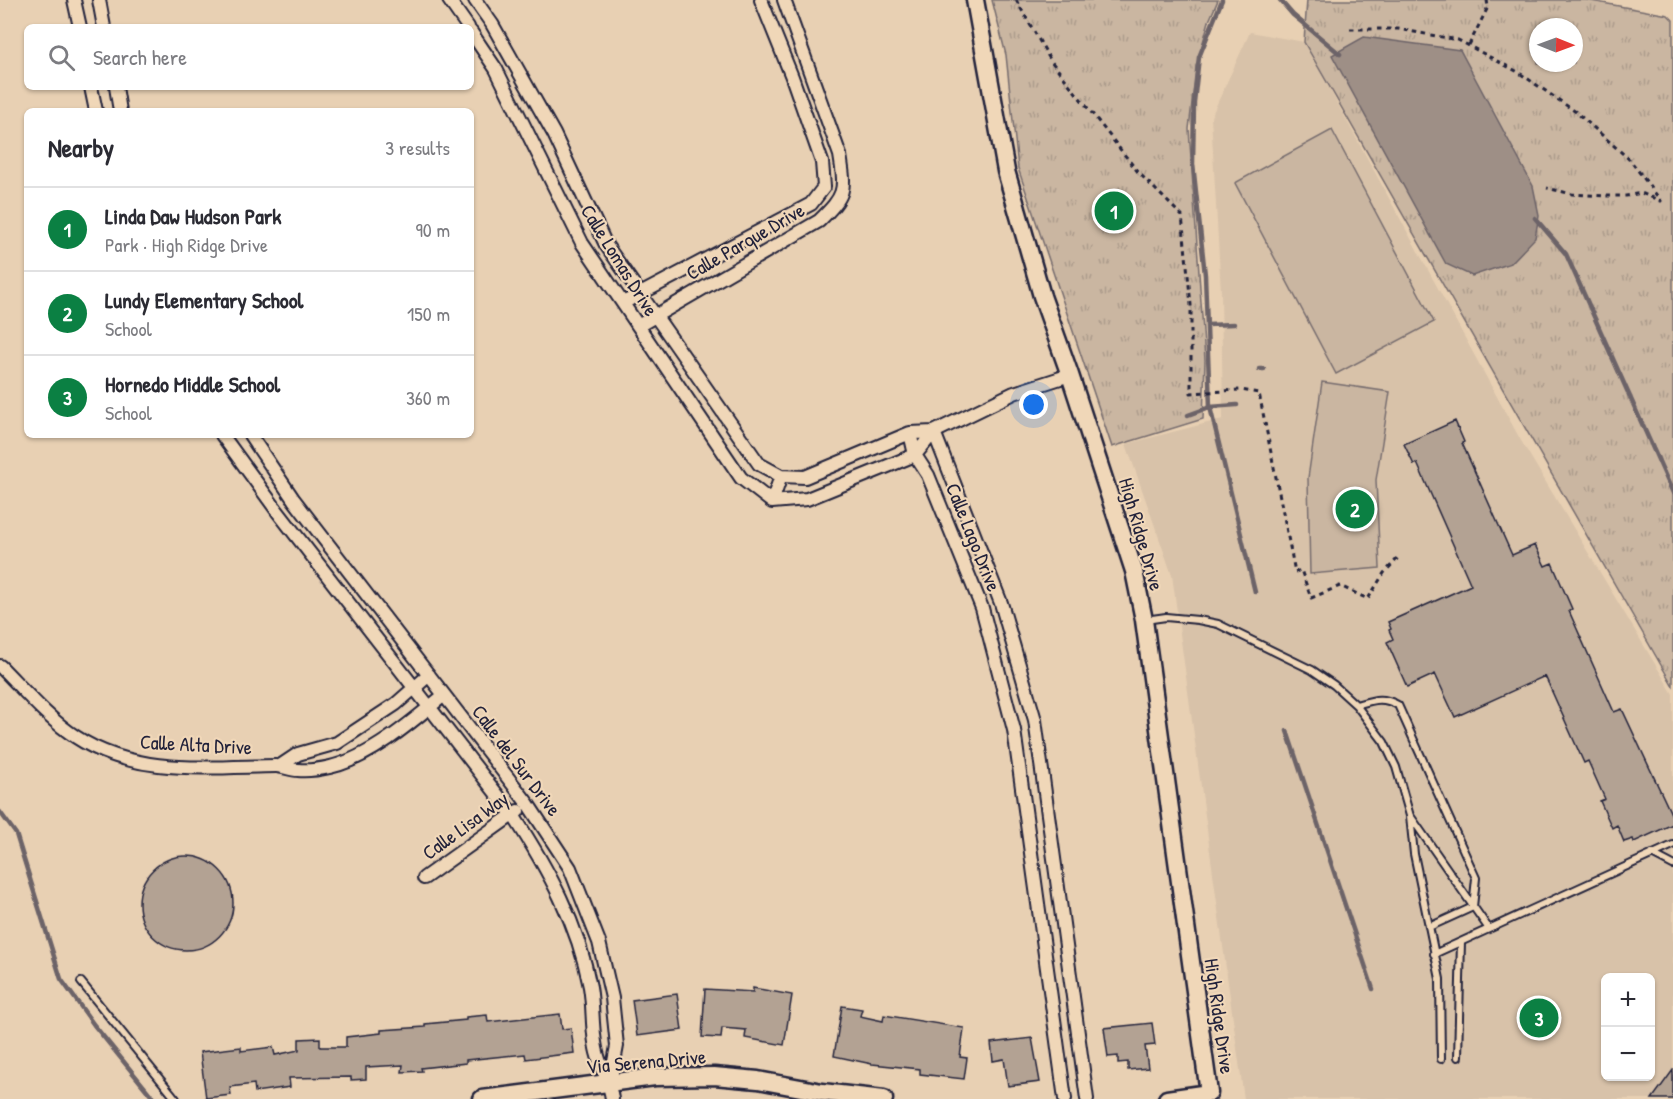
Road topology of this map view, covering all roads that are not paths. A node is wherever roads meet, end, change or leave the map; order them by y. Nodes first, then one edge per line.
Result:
1 (74, 0) edge
2 (99, 0) edge
3 (449, 0) edge
4 (475, 0) edge
5 (761, 0) edge
6 (783, 0) edge
7 (975, 0) edge
8 (79, 24) edge
9 (103, 24) edge
10 (466, 24) edge
11 (474, 36) edge
12 (514, 62) junction
13 (496, 69) junction
14 (92, 90) edge
15 (116, 90) edge
16 (95, 108) edge
17 (120, 108) edge
18 (824, 187) junction
19 (842, 190) junction
20 (641, 294) junction
21 (623, 303) junction
22 (656, 316) junction
23 (638, 326) junction
24 (1070, 375) junction
25 (726, 417) junction
26 (709, 430) junction
27 (934, 432) junction
28 (910, 433) junction
29 (224, 438) edge
30 (252, 438) edge
31 (915, 455) junction
32 (781, 476) junction
33 (294, 500) junction
34 (772, 502) junction
35 (278, 512) junction
36 (1144, 620) junction
37 (1015, 653) junction
38 (995, 658) junction
39 (0, 666) edge
40 (429, 675) junction
41 (414, 688) junction
42 (444, 695) junction
43 (1356, 705) junction
44 (429, 708) junction
45 (324, 746) junction
46 (280, 766) junction
47 (330, 767) junction
48 (528, 804) junction
49 (513, 815) junction
50 (1410, 816) junction
51 (1673, 845) edge
52 (1652, 854) junction
53 (1673, 865) edge
54 (424, 879) dead end
55 (1058, 887) junction
56 (1036, 890) junction
57 (1473, 907) junction
58 (1429, 927) junction
59 (1489, 929) junction
60 (1461, 942) junction
61 (1434, 954) junction
62 (81, 982) dead end
63 (1458, 1057) dead end
64 (1441, 1059) dead end
65 (611, 1091) edge
66 (842, 1097) edge
67 (176, 1099) edge
68 (482, 1099) edge
69 (884, 1099) edge
70 (1065, 1099) edge
71 (1087, 1099) edge
72 (1167, 1099) edge

1 - 8 street
2 - 9 street
3 - 10 street
4 - 12 street, Calle Lomas Drive
5 - 18 street
6 - 19 street
7 - 24 street, High Ridge Drive
11 - 13 street, Calle Lomas Drive
12 - 13 street
12 - 20 street, Calle Lomas Drive
13 - 21 street, Calle Lomas Drive
14 - 16 street
15 - 17 street
18 - 19 street
18 - 20 street, Calle Parque Drive
19 - 22 street, Calle Parque Drive
20 - 21 street, Calle Parque Drive
20 - 22 street, Calle Lomas Drive
21 - 23 street, Calle Lomas Drive
22 - 23 street, Calle Parque Drive
22 - 25 street, Calle Lomas Drive
23 - 26 street, Calle Lomas Drive
24 - 27 street
24 - 36 street, High Ridge Drive
25 - 26 street
25 - 32 street, Calle Lomas Drive
26 - 34 street, Calle Lomas Drive
27 - 28 street
27 - 31 street
27 - 37 street, Calle Lago Drive
28 - 31 street, Calle Lago Drive
28 - 32 street
29 - 35 street, Calle del Sur Drive
30 - 33 street, Calle del Sur Drive
31 - 34 street
31 - 38 street, Calle Lago Drive
32 - 34 street
33 - 35 street
33 - 40 street, Calle del Sur Drive
35 - 41 street, Calle del Sur Drive
36 - 43 lane
36 - 72 street, High Ridge Drive
37 - 38 street
37 - 55 street, Calle Lago Drive
38 - 56 street, Calle Lago Drive
39 - 46 street, Calle Alta Drive
40 - 41 street, Calle Alta Drive
40 - 42 street, Calle del Sur Drive
41 - 44 street, Calle del Sur Drive
41 - 45 street, Calle Alta Drive
42 - 44 street, Calle Alta Drive
42 - 48 street, Calle del Sur Drive
43 - 50 lane
43 - 57 lane
44 - 47 street, Calle Alta Drive
44 - 49 street, Calle del Sur Drive
45 - 46 street, Calle Alta Drive
45 - 47 street
46 - 47 street, Calle Alta Drive
48 - 49 street, Calle Lisa Way
48 - 65 street, Calle del Sur Drive
49 - 54 street, Calle Lisa Way
49 - 65 street, Calle del Sur Drive
50 - 57 lane
50 - 58 lane
51 - 52 lane
52 - 53 lane
52 - 59 lane
55 - 56 street
55 - 71 street, Calle Lago Drive
56 - 70 street, Calle Lago Drive
57 - 58 lane
57 - 59 lane
58 - 61 lane
59 - 60 lane
60 - 61 lane
60 - 63 lane
61 - 64 lane
62 - 67 lane
65 - 66 street, Via Serena Drive
65 - 68 street, Via Serena Drive
66 - 69 street, Via Serena Drive

